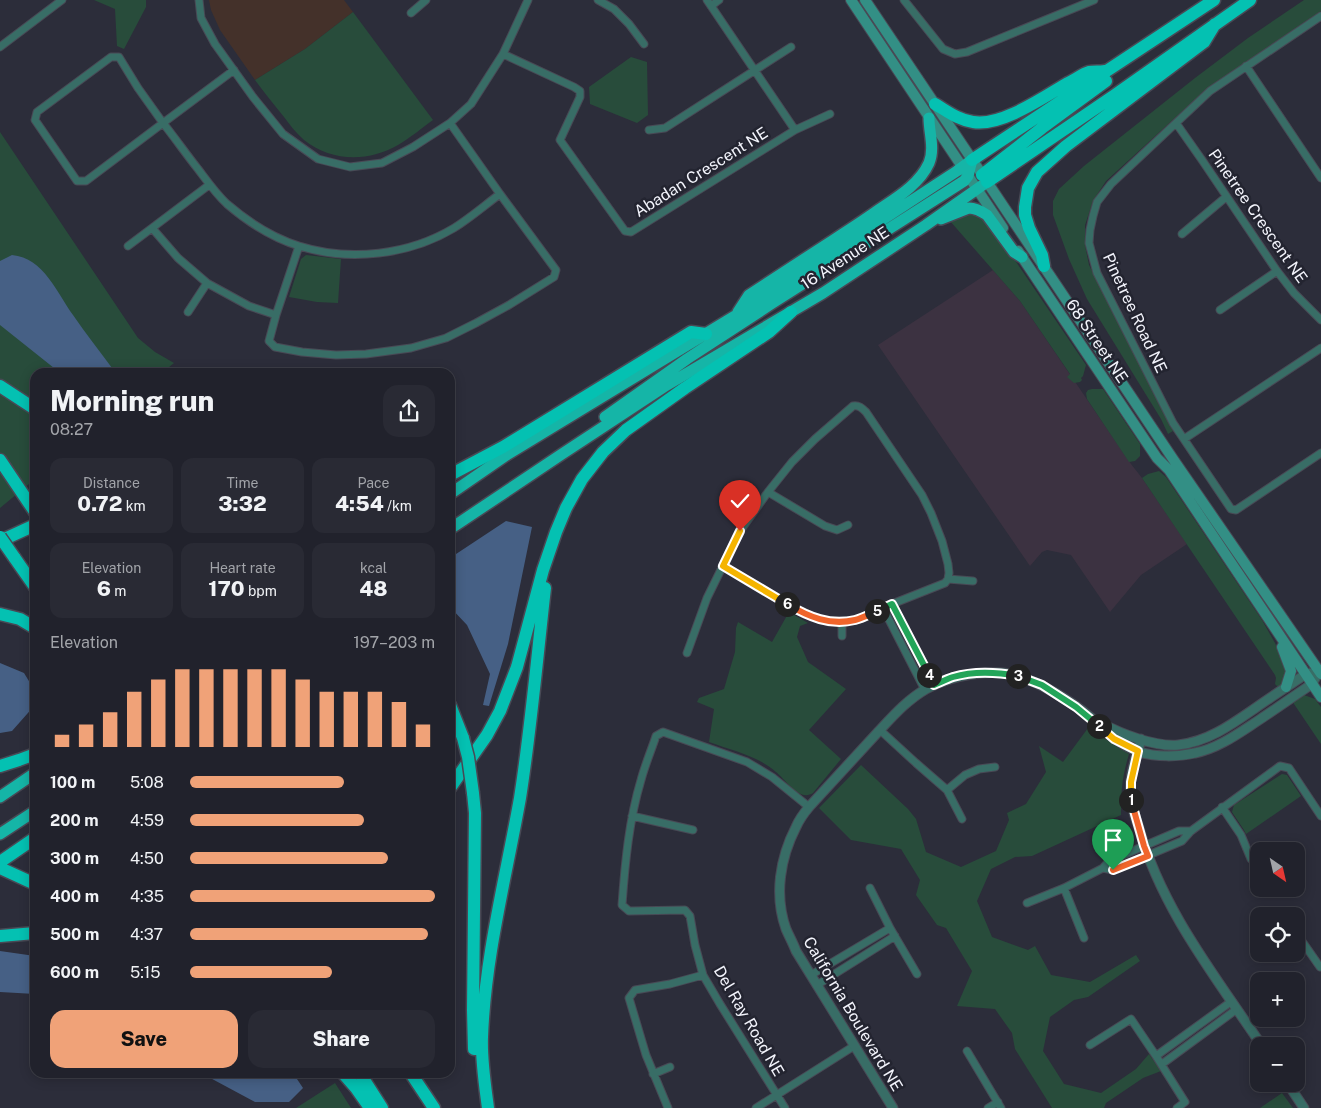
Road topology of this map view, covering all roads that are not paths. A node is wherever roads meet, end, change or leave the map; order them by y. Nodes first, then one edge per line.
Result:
1 (62, 0) edge
2 (199, 0) edge
3 (426, 0) edge
4 (528, 0) edge
5 (598, 0) edge
6 (719, 0) edge
7 (851, 0) edge
8 (865, 0) edge
9 (904, 0) edge
10 (1093, 0) edge
11 (1214, 0) edge
12 (1250, 0) edge
13 (709, 3) edge
14 (411, 12) dead end
15 (1321, 16) edge
16 (1214, 24) junction
17 (644, 44) dead end
18 (0, 47) edge
19 (791, 47) dead end
20 (1142, 47) junction
21 (503, 54) junction
22 (1246, 66) junction
23 (234, 70) junction
24 (754, 70) junction
25 (1107, 71) junction
26 (935, 104) junction
27 (830, 114) dead end
28 (929, 118) junction
29 (163, 123) junction
30 (450, 123) junction
31 (1176, 123) junction
32 (648, 130) dead end
33 (795, 130) junction
34 (967, 168) junction
35 (1321, 178) edge
36 (982, 182) junction
37 (209, 185) junction
38 (500, 194) junction
39 (1226, 197) junction
40 (926, 225) junction
41 (152, 228) junction
42 (1182, 234) dead end
43 (128, 246) dead end
44 (299, 246) junction
45 (1022, 257) junction
46 (1044, 266) junction
47 (1277, 271) junction
48 (207, 283) junction
49 (1220, 310) dead end
50 (188, 312) dead end
51 (791, 312) junction
52 (276, 315) junction
53 (735, 316) junction
54 (1321, 320) edge
55 (706, 334) junction
56 (1321, 348) edge
57 (0, 386) edge
58 (30, 405) edge
59 (1184, 439) junction
60 (1321, 453) edge
61 (562, 454) junction
62 (0, 460) edge
63 (455, 472) edge
64 (455, 491) edge
65 (768, 492) junction
66 (30, 504) edge
67 (848, 525) dead end
68 (30, 527) edge
69 (455, 527) edge
70 (556, 532) junction
71 (0, 537) edge
72 (0, 541) edge
73 (723, 566) junction
74 (948, 579) junction
75 (30, 581) edge
76 (972, 581) dead end
77 (892, 604) junction
78 (883, 608) junction
79 (0, 614) edge
80 (842, 622) junction
81 (30, 625) edge
82 (1276, 630) junction
83 (842, 636) dead end
84 (687, 653) dead end
85 (1320, 672) edge
86 (1306, 674) junction
87 (1312, 684) junction
88 (934, 685) junction
89 (1286, 687) junction
90 (924, 690) junction
91 (1321, 697) edge
92 (1090, 717) junction
93 (455, 718) edge
94 (880, 730) junction
95 (1141, 739) junction
96 (1138, 751) junction
97 (30, 756) edge
98 (0, 766) edge
99 (995, 767) dead end
100 (30, 776) edge
101 (455, 781) edge
102 (947, 790) junction
103 (0, 797) edge
104 (809, 807) junction
105 (1222, 807) junction
106 (30, 814) edge
107 (632, 816) junction
108 (1321, 816) edge
109 (962, 819) dead end
110 (693, 830) dead end
111 (1191, 831) junction
112 (0, 834) edge
113 (30, 841) edge
114 (1144, 846) junction
115 (1148, 856) junction
116 (1250, 857) edge
117 (0, 862) edge
118 (1103, 868) junction
119 (4, 870) edge
120 (30, 882) edge
121 (870, 888) dead end
122 (1064, 888) junction
123 (1026, 903) dead end
124 (890, 928) junction
125 (30, 933) edge
126 (0, 936) edge
127 (895, 936) junction
128 (1084, 938) dead end
129 (1305, 944) edge
130 (1321, 967) edge
131 (703, 974) junction
132 (917, 974) dead end
133 (811, 975) junction
134 (817, 985) junction
135 (1235, 1005) junction
136 (1256, 1037) edge
137 (1090, 1045) dead end
138 (854, 1046) junction
139 (967, 1051) dead end
140 (1156, 1056) junction
141 (1162, 1064) junction
142 (670, 1067) dead end
143 (653, 1074) junction
144 (347, 1078) edge
145 (363, 1078) edge
146 (414, 1078) edge
147 (1293, 1092) edge
148 (777, 1095) junction
149 (999, 1105) edge
150 (370, 1108) edge
151 (382, 1108) edge
152 (434, 1108) edge
153 (486, 1108) edge
154 (668, 1108) edge
155 (756, 1108) edge
156 (784, 1108) edge
157 (893, 1108) edge
158 (988, 1108) edge
159 (1177, 1108) edge
160 (1304, 1108) edge

1 - 18 street
2 - 23 street
3 - 14 street
4 - 21 street
5 - 17 street
6 - 13 street
7 - 28 main road, 68 Street NE
8 - 26 main road, 68 Street NE
9 - 10 street
11 - 20 highway, 16 Avenue NE
12 - 16 highway, 16 Avenue NE
13 - 24 street, Abadan Crescent NE
15 - 22 street, Pinetree Road NE
16 - 36 highway, 16 Avenue NE
16 - 46 highway
19 - 24 street
20 - 25 highway, 16 Avenue NE
20 - 36 highway
21 - 30 street
21 - 33 street, Abadan Crescent NE
22 - 31 street, Pinetree Road NE
22 - 35 street
23 - 29 street
23 - 30 street
24 - 32 street
24 - 33 street, Abadan Crescent NE
25 - 26 highway
25 - 34 highway, 16 Avenue NE
26 - 34 main road, 68 Street NE
27 - 33 street
28 - 34 main road, 68 Street NE
28 - 53 highway
29 - 29 street
29 - 37 street
30 - 38 street
31 - 39 street, Pinetree Crescent NE
31 - 59 street, Pinetree Road NE
34 - 36 main road, 68 Street NE
34 - 36 main road, 68 Street NE
34 - 53 highway, 16 Avenue NE
34 - 61 highway
36 - 40 highway, 16 Avenue NE
36 - 45 main road, 68 Street NE
36 - 46 main road, 68 Street NE
37 - 41 street
37 - 44 street
38 - 44 street
38 - 52 street
39 - 42 street
39 - 47 street, Pinetree Crescent NE
40 - 45 highway
40 - 51 highway, 16 Avenue NE
41 - 43 street
41 - 48 street
44 - 52 street
45 - 82 main road, 68 Street NE
46 - 85 main road, 68 Street NE
47 - 49 street
47 - 54 street, Pinetree Crescent NE
48 - 50 street
48 - 52 street
51 - 61 highway, 16 Avenue NE
51 - 70 highway
53 - 55 highway, 16 Avenue NE
55 - 63 highway
55 - 64 highway, 16 Avenue NE
56 - 59 street
57 - 58 highway
59 - 60 street, Pinetree Road NE
61 - 69 highway, 16 Avenue NE
62 - 66 highway
65 - 67 street
65 - 73 street
65 - 74 street
68 - 72 highway
70 - 101 highway
70 - 153 highway
71 - 75 highway, bridge
73 - 80 street
73 - 84 street
74 - 76 street
74 - 77 street
77 - 78 street
77 - 88 street
78 - 80 street
78 - 90 street
79 - 81 highway
80 - 83 street
82 - 86 main road, 68 Street NE
82 - 89 main road
85 - 86 street, California Boulevard NE
85 - 87 street, California Boulevard NE
86 - 87 main road, 68 Street NE
86 - 89 street, California Boulevard NE
87 - 91 main road, 68 Street NE
87 - 96 street, California Boulevard NE
88 - 90 street, California Boulevard NE
88 - 92 street, California Boulevard NE
89 - 95 street, California Boulevard NE
90 - 94 street, California Boulevard NE
92 - 95 street, California Boulevard NE
92 - 96 street, California Boulevard NE
93 - 153 highway, bridge
94 - 102 street
94 - 104 street, California Boulevard NE
95 - 96 street
96 - 114 street
97 - 98 highway
99 - 102 street
100 - 103 highway
102 - 109 street
104 - 107 street, Del Ray Road NE
104 - 133 street, California Boulevard NE
105 - 108 street
105 - 111 street
105 - 116 street
106 - 112 highway
107 - 110 street
107 - 131 street, Del Ray Road NE
111 - 114 street
111 - 115 street
113 - 117 highway
114 - 115 street
114 - 118 street
115 - 118 street
115 - 135 street
118 - 122 street
119 - 120 highway
121 - 124 street
122 - 123 street
122 - 128 street
124 - 127 street
124 - 133 street
125 - 126 highway
127 - 132 street
127 - 134 street
129 - 130 street
131 - 143 street
131 - 148 street, Del Ray Road NE
133 - 134 street, California Boulevard NE
134 - 138 street, California Boulevard NE
135 - 136 street
135 - 140 street
135 - 141 street
137 - 140 street
138 - 148 street
138 - 157 street, California Boulevard NE
139 - 149 street
140 - 141 street
141 - 159 street
142 - 143 street
143 - 154 street
144 - 150 highway
145 - 151 highway
146 - 152 highway
147 - 160 street
148 - 155 street
148 - 156 street, Del Ray Road NE
149 - 158 street

